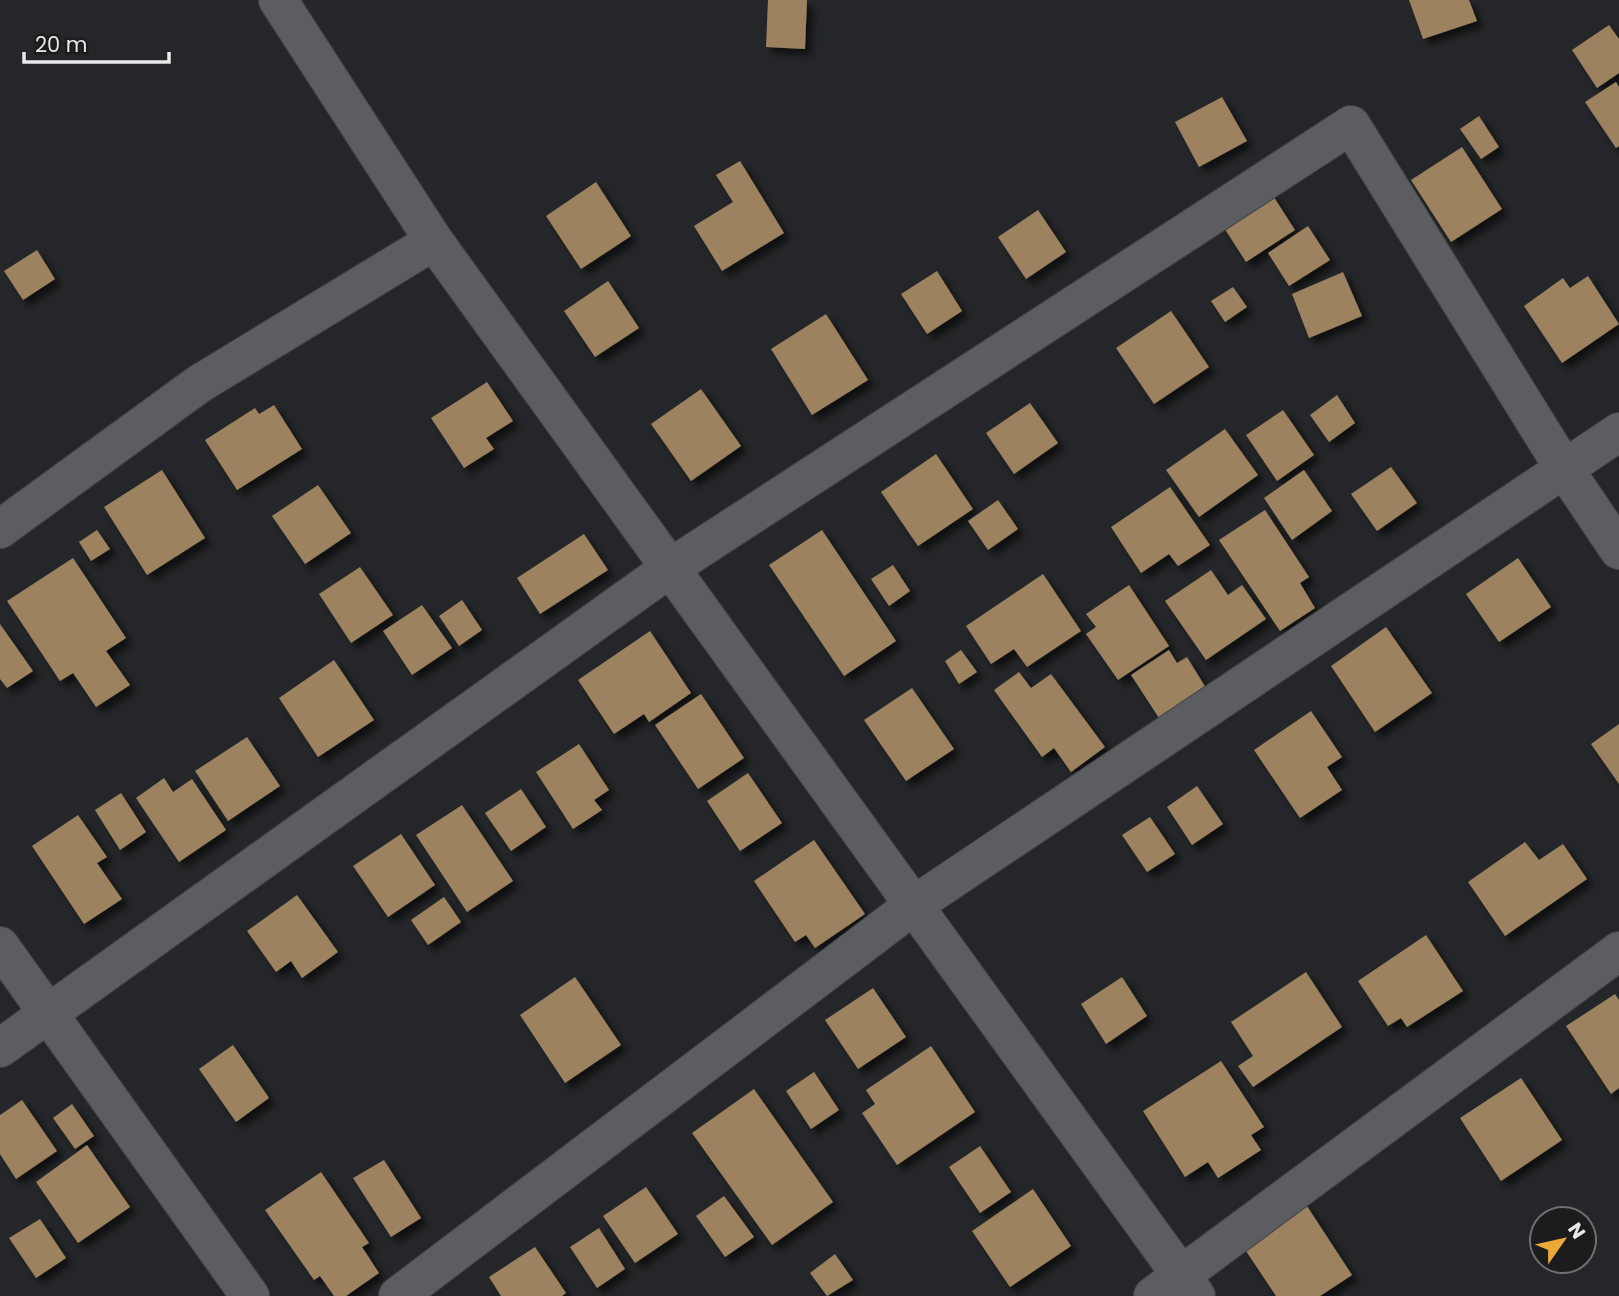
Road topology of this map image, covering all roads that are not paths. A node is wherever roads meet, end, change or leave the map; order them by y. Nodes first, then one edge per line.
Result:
1 (278, 0) edge
2 (434, 242) junction
3 (1619, 432) edge
4 (1565, 470) junction
5 (0, 529) edge
6 (1619, 550) edge
7 (670, 568) junction
8 (914, 905) junction
9 (0, 946) edge
10 (1619, 951) edge
11 (48, 1013) junction
12 (0, 1048) edge
13 (1177, 1289) edge
14 (250, 1296) edge
15 (398, 1296) edge

1 - 2 street
2 - 5 street
2 - 7 street
3 - 4 street
4 - 6 street
4 - 7 street
4 - 8 street
7 - 8 street
7 - 11 street
8 - 13 street
8 - 15 street
9 - 11 street
10 - 13 street
11 - 12 street
11 - 14 street

